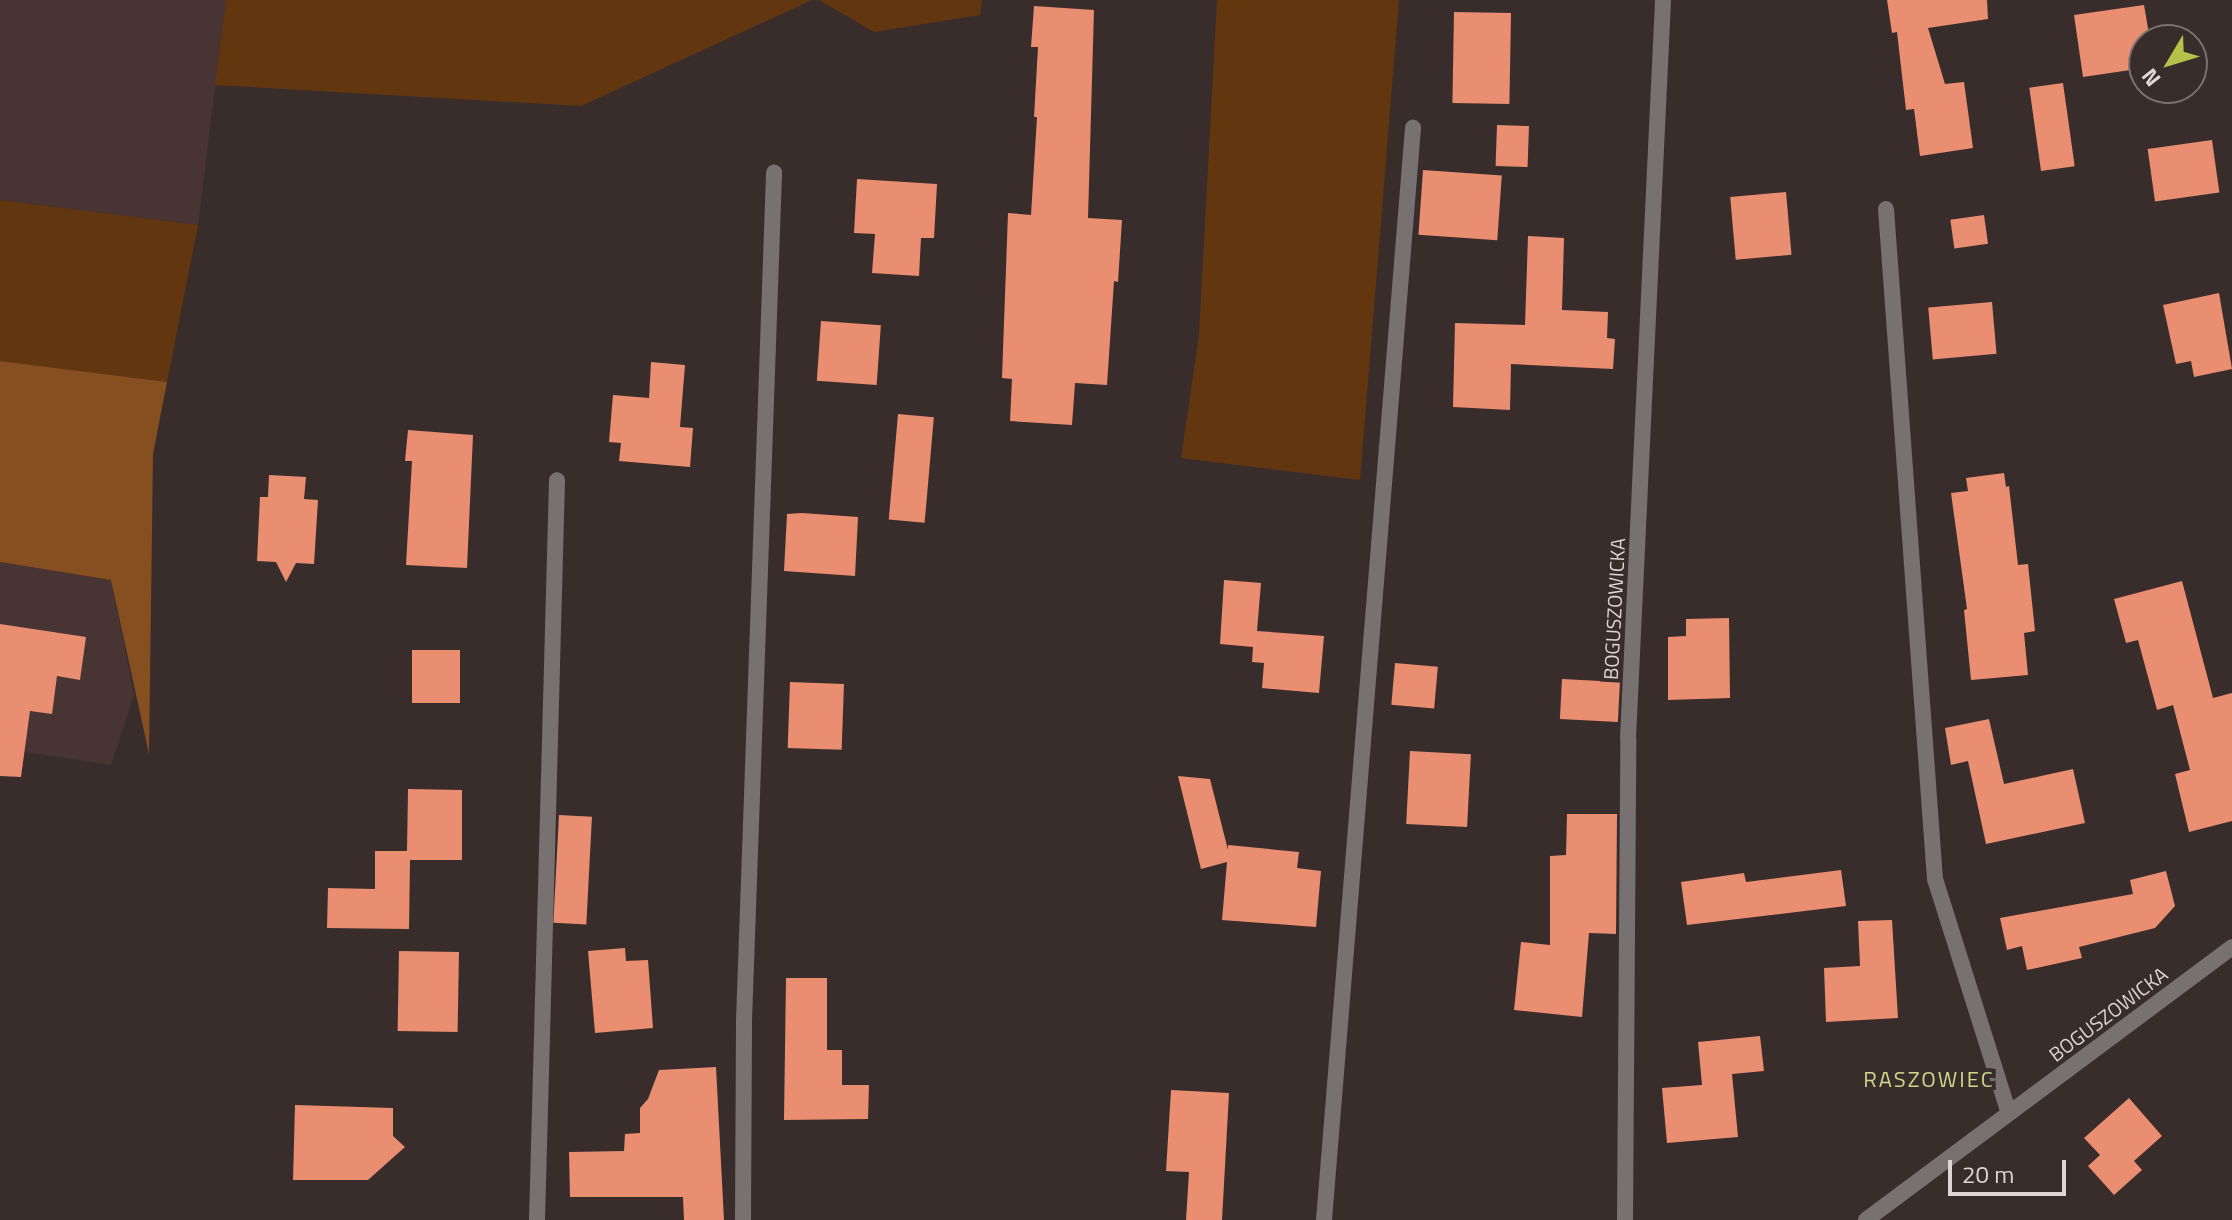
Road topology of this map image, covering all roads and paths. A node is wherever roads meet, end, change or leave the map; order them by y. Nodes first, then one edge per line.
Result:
1 (1663, 0) edge
2 (1413, 128) dead end
3 (774, 173) dead end
4 (1886, 209) dead end
5 (557, 480) dead end
6 (2232, 947) edge
7 (2009, 1113) junction
8 (537, 1220) edge
9 (743, 1220) edge
10 (1324, 1220) edge
11 (1625, 1220) edge
12 (1866, 1220) edge

1 - 11 street, BOGUSZOWICKA
2 - 10 street
3 - 9 street
4 - 7 street
5 - 8 street
6 - 7 street, BOGUSZOWICKA
7 - 12 street, BOGUSZOWICKA

